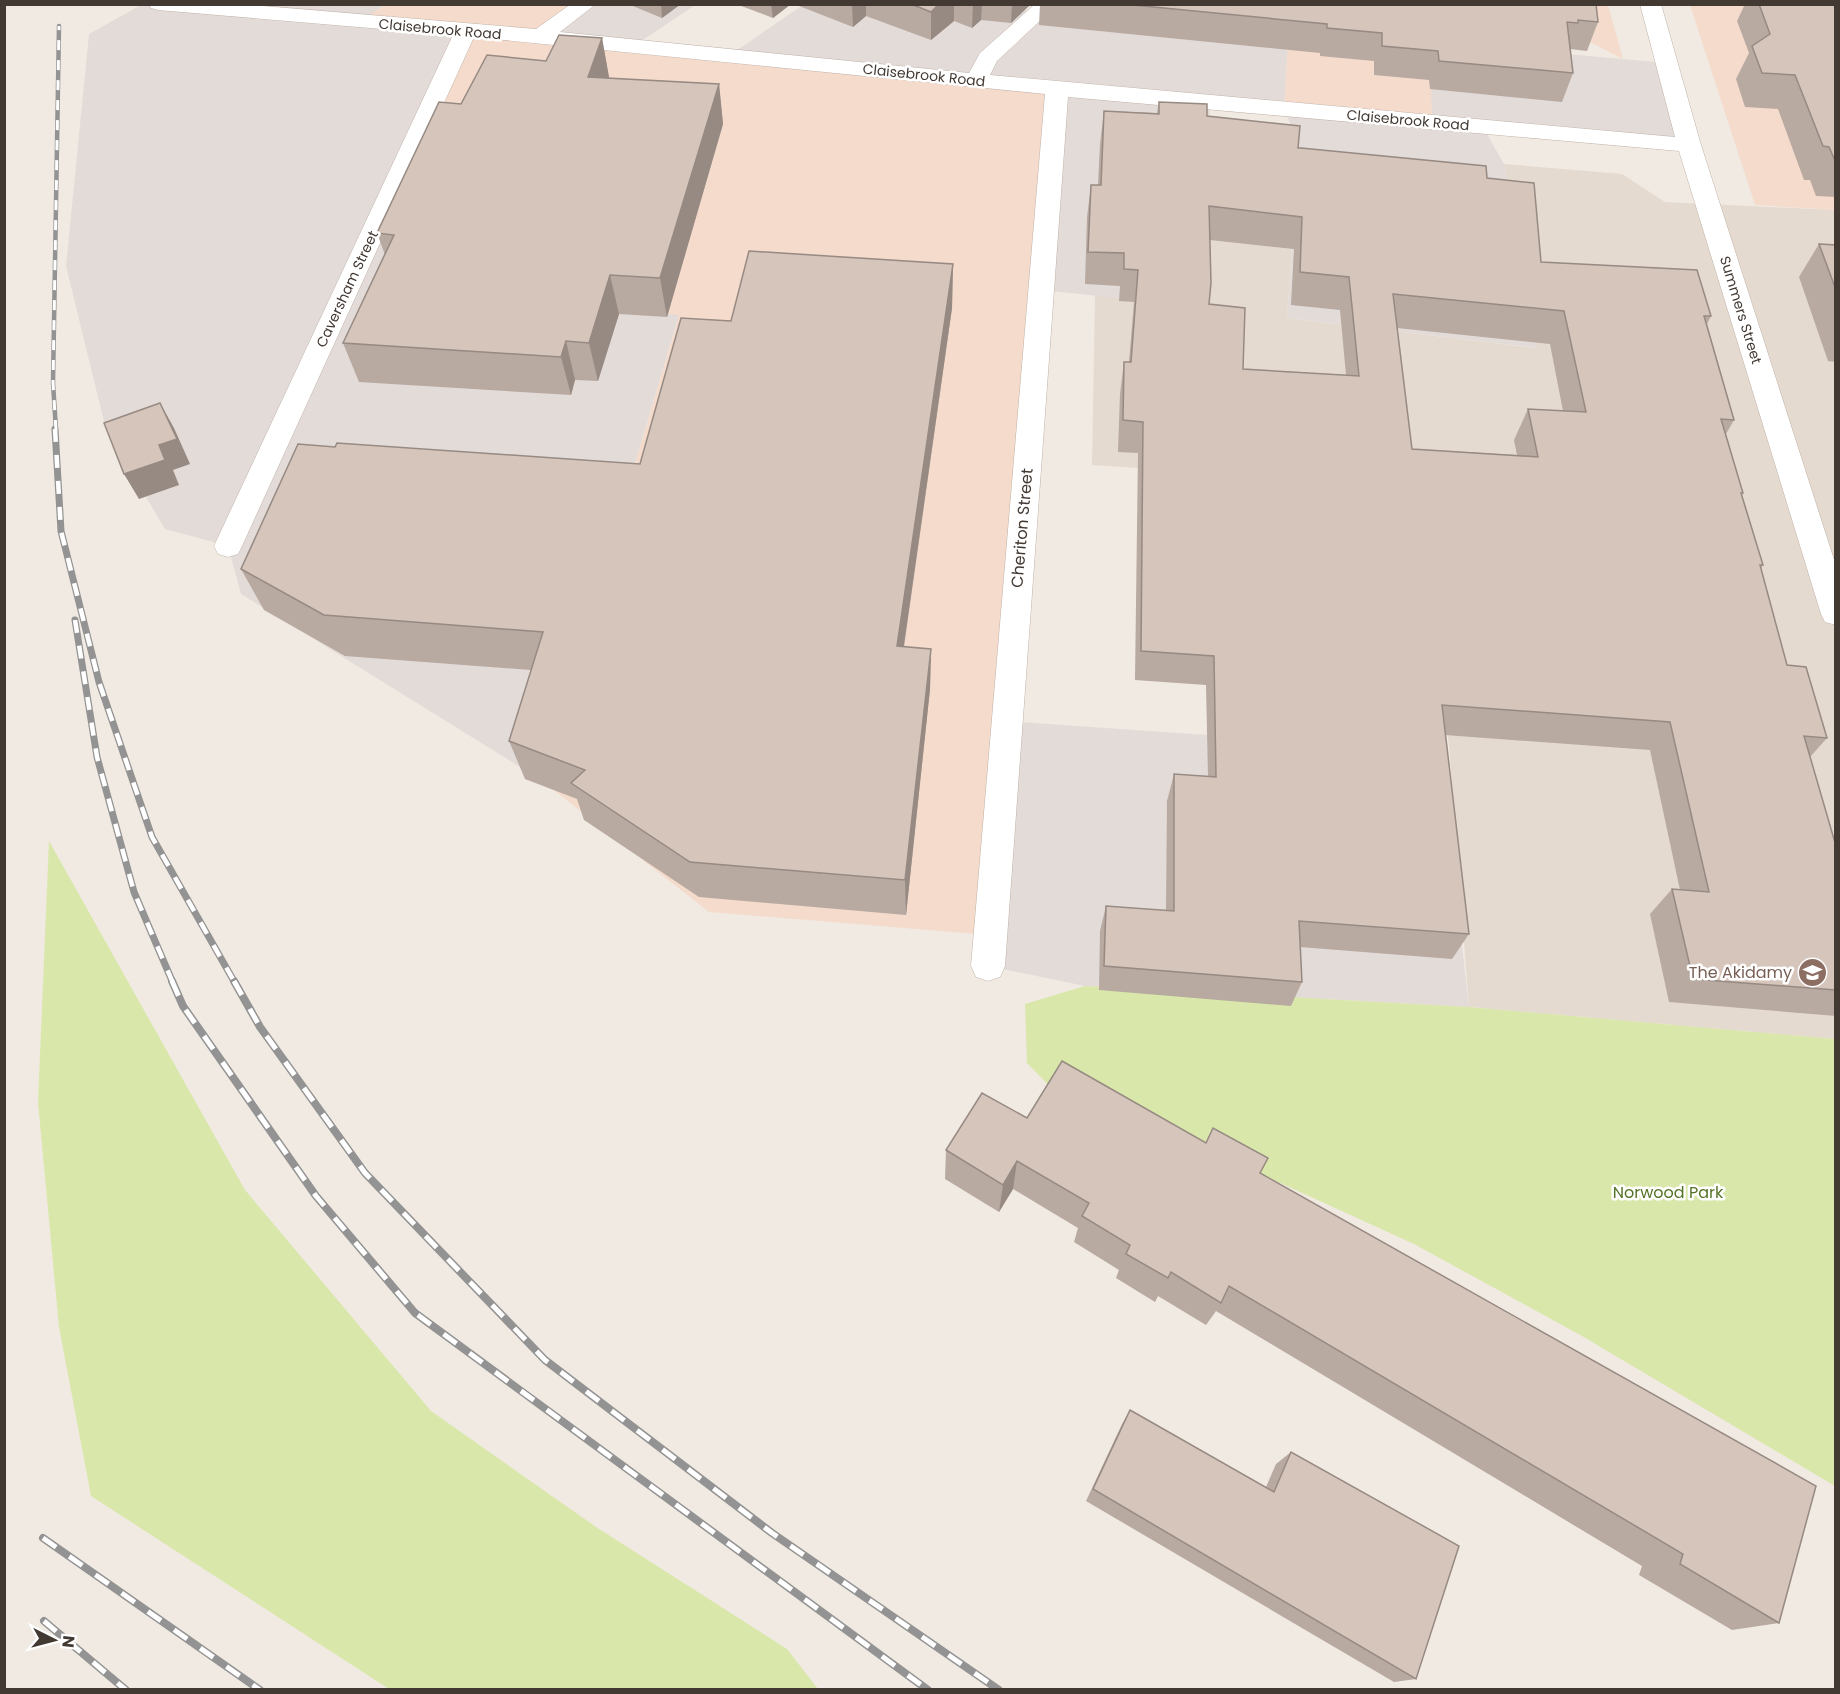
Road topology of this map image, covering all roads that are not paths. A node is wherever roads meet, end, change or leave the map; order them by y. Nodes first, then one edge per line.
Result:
1 (158, 4) edge
2 (586, 4) edge
3 (1048, 4) edge
4 (1650, 4) edge
5 (465, 32) junction
6 (540, 36) junction
7 (977, 80) junction
8 (1057, 89) junction
9 (1689, 144) junction
10 (228, 546) dead end
11 (1836, 614) edge
12 (988, 966) dead end

1 - 5 street, Claisebrook Road
2 - 6 street
3 - 7 street
4 - 9 street, Summers Street
5 - 6 street, Claisebrook Road
5 - 10 street, Caversham Street
6 - 7 street, Claisebrook Road
7 - 8 street, Claisebrook Road
8 - 9 street, Claisebrook Road
8 - 12 street, Cheriton Street
9 - 11 street, Summers Street

